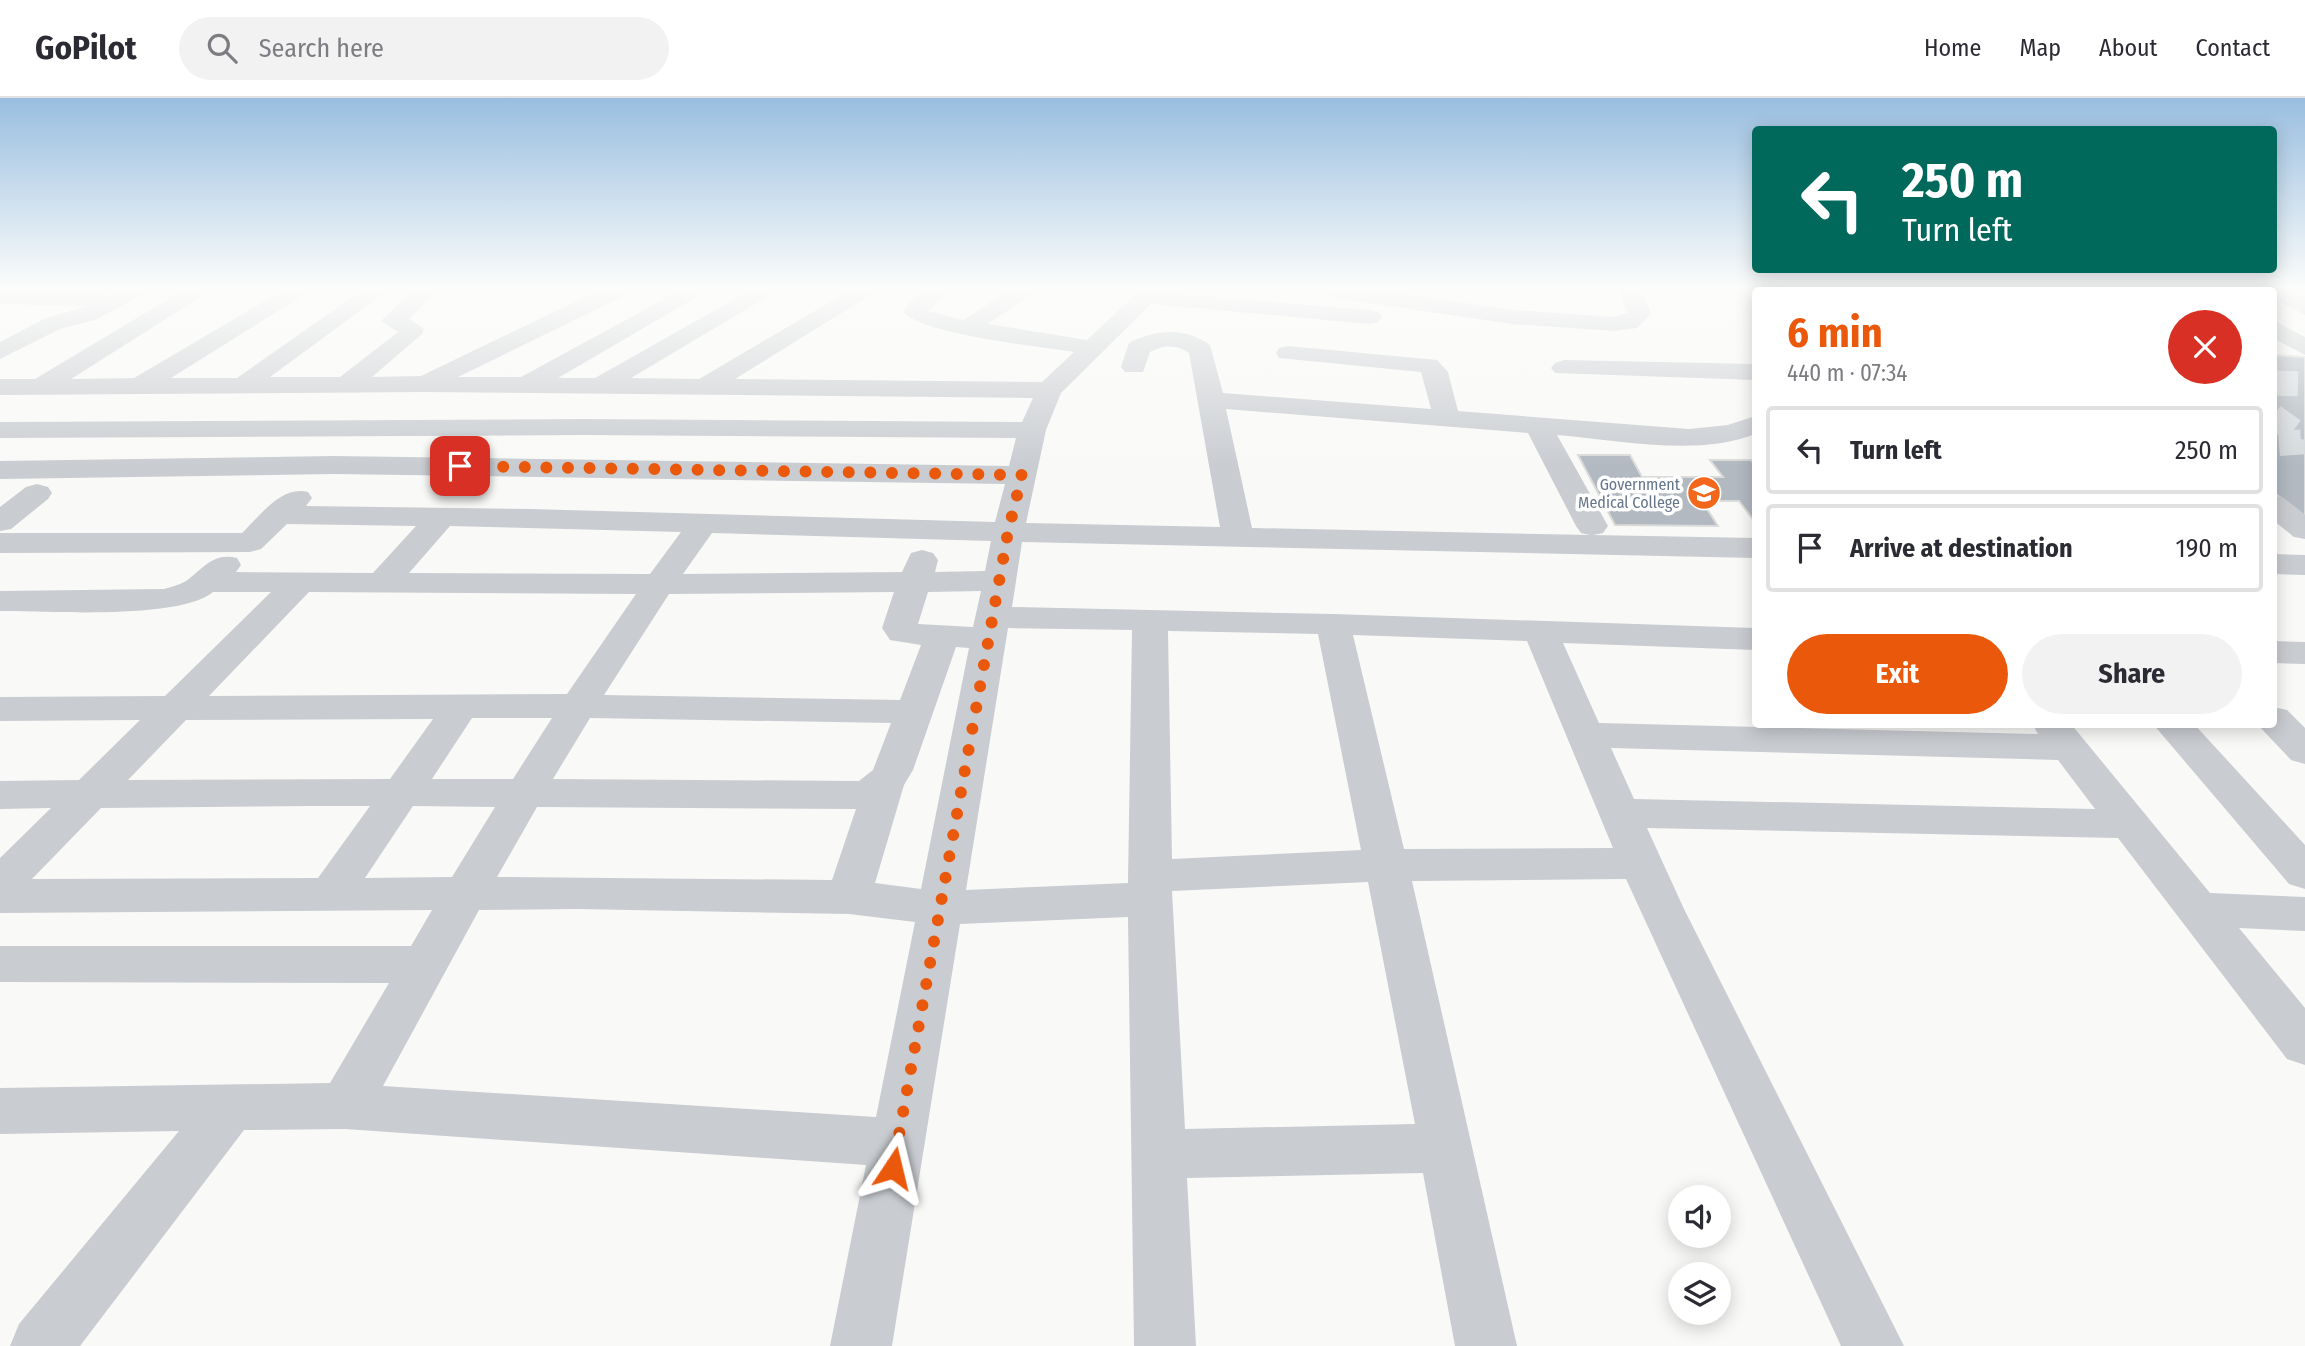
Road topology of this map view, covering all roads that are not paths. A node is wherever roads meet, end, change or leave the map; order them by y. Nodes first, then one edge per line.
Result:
1 (103, 349) edge
2 (200, 349) edge
3 (294, 349) edge
4 (391, 349) edge
5 (495, 349) edge
6 (591, 349) edge
7 (664, 349) edge
8 (768, 349) edge
9 (1092, 349) edge
10 (1138, 349) edge
11 (1200, 349) edge
12 (1288, 353) dead end
13 (1134, 367) dead end
14 (1564, 368) dead end
15 (1752, 372) edge
16 (347, 384) junction
17 (423, 384) junction
18 (243, 385) junction
19 (526, 385) junction
20 (138, 386) junction
21 (185, 386) junction
22 (600, 386) junction
23 (639, 386) junction
24 (0, 387) edge
25 (40, 387) junction
26 (705, 387) junction
27 (821, 388) junction
28 (1049, 390) junction
29 (1210, 400) junction
30 (1446, 417) junction
31 (1538, 425) junction
32 (1752, 425) edge
33 (613, 427) junction
34 (804, 428) junction
35 (373, 429) junction
36 (0, 430) edge
37 (122, 430) junction
38 (1032, 430) junction
39 (334, 465) junction
40 (586, 467) junction
41 (0, 470) edge
42 (68, 470) junction
43 (784, 471) junction
44 (1022, 475) junction
45 (303, 493) junction
46 (0, 494) edge
47 (37, 494) junction
48 (2277, 507) edge
49 (280, 515) junction
50 (440, 517) junction
51 (0, 522) edge
52 (703, 523) junction
53 (1592, 526) dead end
54 (933, 530) junction
55 (2305, 530) edge
56 (1008, 532) junction
57 (1238, 537) junction
58 (0, 542) edge
59 (250, 542) junction
60 (1752, 548) edge
61 (2277, 564) edge
62 (2305, 565) edge
63 (208, 582) junction
64 (300, 582) junction
65 (915, 582) junction
66 (382, 583) junction
67 (658, 584) junction
68 (0, 601) edge
69 (995, 612) junction
70 (1150, 621) junction
71 (1333, 624) junction
72 (1540, 631) junction
73 (942, 636) junction
74 (1752, 639) edge
75 (2277, 652) edge
76 (2305, 653) edge
77 (578, 706) junction
78 (461, 707) junction
79 (176, 708) junction
80 (0, 709) edge
81 (915, 712) junction
82 (2277, 723) edge
83 (2176, 728) edge
84 (1585, 735) junction
85 (2060, 736) edge
86 (2305, 751) edge
87 (884, 785) junction
88 (401, 793) junction
89 (90, 794) junction
90 (524, 794) junction
91 (0, 795) edge
92 (1619, 813) junction
93 (2130, 824) junction
94 (1641, 863) junction
95 (1386, 865) junction
96 (2305, 873) edge
97 (0, 885) edge
98 (1150, 887) junction
99 (464, 894) junction
100 (330, 895) junction
101 (0, 896) edge
102 (849, 897) junction
103 (941, 908) junction
104 (2198, 909) junction
105 (2305, 914) edge
106 (0, 964) edge
107 (425, 965) junction
108 (2305, 1044) edge
109 (232, 1106) junction
110 (345, 1106) junction
111 (0, 1111) edge
112 (898, 1143) junction
113 (1446, 1148) junction
114 (1158, 1154) junction
115 (41, 1346) edge
116 (861, 1346) edge
117 (1165, 1346) edge
118 (1486, 1346) edge
119 (1873, 1346) edge

1 - 25 street
2 - 20 street
3 - 18 street
4 - 16 street
5 - 17 street
6 - 19 street
7 - 22 street
8 - 26 street
9 - 28 street
10 - 13 street
11 - 29 street
12 - 30 street
14 - 15 street
16 - 17 street
16 - 18 street
17 - 19 street
17 - 35 street
18 - 21 street
19 - 22 street
20 - 21 street
20 - 25 street
21 - 37 street
22 - 23 street
23 - 26 street
23 - 33 street
24 - 25 street
26 - 27 street
27 - 28 street
27 - 34 street
28 - 38 street
29 - 30 street
29 - 57 street
30 - 31 street
31 - 32 street
31 - 53 street
33 - 34 street
33 - 35 street
33 - 40 street
34 - 38 street
34 - 43 street
35 - 37 street
35 - 39 street
36 - 37 street
37 - 42 street
38 - 44 street
39 - 40 street
39 - 42 street
39 - 45 street
40 - 43 street
41 - 42 street
42 - 47 street
43 - 44 street
44 - 56 street
45 - 47 street
45 - 49 street
46 - 47 street
47 - 51 street
48 - 55 street
49 - 50 street
49 - 59 street
50 - 52 street
50 - 66 street
52 - 54 street
52 - 67 street
54 - 56 street
54 - 65 street
56 - 57 street
56 - 69 street
57 - 60 street
58 - 59 street
59 - 63 street
61 - 62 street
63 - 64 street
63 - 68 street
64 - 66 street
64 - 79 street
65 - 67 street
65 - 69 street
65 - 73 street
66 - 67 street
67 - 77 street
69 - 70 street
69 - 73 street
69 - 103 street
70 - 71 street
70 - 98 street
71 - 72 street
71 - 95 street
72 - 74 street
72 - 84 street
73 - 81 street
75 - 76 street
77 - 78 street
77 - 81 street
77 - 90 street
78 - 79 street
78 - 88 street
79 - 80 street
79 - 89 street
81 - 87 street
82 - 86 street
83 - 96 street
84 - 85 street
84 - 92 street
85 - 93 street
87 - 90 street
87 - 102 street
88 - 89 street
88 - 90 street
88 - 100 street
89 - 91 street
89 - 97 street
90 - 99 street
92 - 93 street
92 - 94 street
93 - 104 street
94 - 95 street
94 - 119 street
95 - 98 street
95 - 113 street
98 - 103 street
98 - 114 street
99 - 100 street
99 - 102 street
99 - 107 street
100 - 101 street
102 - 103 street
103 - 112 street
104 - 105 street
104 - 108 street
106 - 107 street
107 - 110 street
109 - 110 street
109 - 111 street
109 - 115 street
110 - 112 street
112 - 116 street
113 - 114 street
113 - 118 street
114 - 117 street

